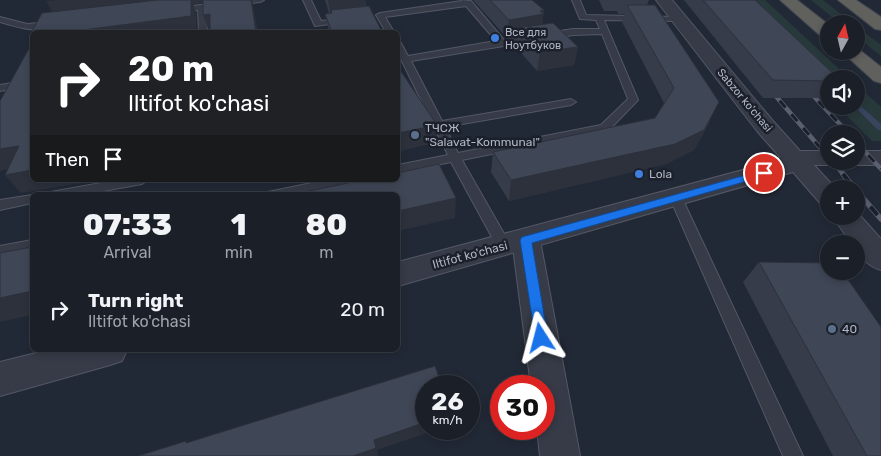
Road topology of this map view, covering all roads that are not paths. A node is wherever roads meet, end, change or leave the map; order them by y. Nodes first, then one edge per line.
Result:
1 (260, 0) edge
2 (307, 0) edge
3 (576, 0) edge
4 (664, 0) edge
5 (788, 0) edge
6 (846, 0) edge
7 (466, 2) edge
8 (202, 7) junction
9 (163, 11) edge
10 (600, 17) junction
11 (678, 18) junction
12 (0, 19) edge
13 (354, 19) edge
14 (67, 22) edge
15 (47, 25) edge
16 (881, 25) edge
17 (820, 27) edge
18 (203, 30) edge
19 (388, 30) edge
20 (604, 31) junction
21 (502, 43) junction
22 (400, 49) edge
23 (405, 59) junction
24 (861, 60) edge
25 (881, 77) edge
26 (0, 88) edge
27 (4, 99) edge
28 (571, 102) dead end
29 (438, 125) junction
30 (455, 158) junction
31 (795, 158) junction
32 (820, 158) edge
33 (865, 158) edge
34 (881, 158) edge
35 (400, 169) edge
36 (131, 182) edge
37 (336, 182) edge
38 (820, 187) edge
39 (73, 192) edge
40 (288, 192) edge
41 (676, 198) junction
42 (30, 199) edge
43 (0, 205) edge
44 (853, 225) edge
45 (515, 243) junction
46 (30, 244) edge
47 (0, 251) edge
48 (881, 259) edge
49 (400, 273) edge
50 (102, 352) edge
51 (0, 379) edge
52 (560, 456) edge
53 (793, 456) edge

1 - 8 lane
2 - 13 lane
3 - 10 lane
4 - 11 street, Sabzor ko'chasi
5 - 17 highway
6 - 16 highway
7 - 19 lane
7 - 21 lane
8 - 9 lane
8 - 18 lane
10 - 11 lane
10 - 20 lane
11 - 31 street, Sabzor ko'chasi
12 - 15 lane
14 - 15 lane
20 - 21 lane
20 - 30 lane
21 - 23 lane
22 - 23 lane
23 - 29 lane
24 - 25 highway
26 - 27 lane
28 - 29 lane
29 - 30 lane
30 - 35 lane
30 - 45 lane
31 - 32 street
31 - 38 street, Sabzor ko'chasi
31 - 41 street, Iltifot ko'chasi
33 - 34 street
36 - 39 lane
37 - 40 lane
41 - 45 street, Iltifot ko'chasi
41 - 53 lane
42 - 43 lane
44 - 48 street
45 - 49 street, Iltifot ko'chasi
45 - 52 street
46 - 47 lane
50 - 51 street

